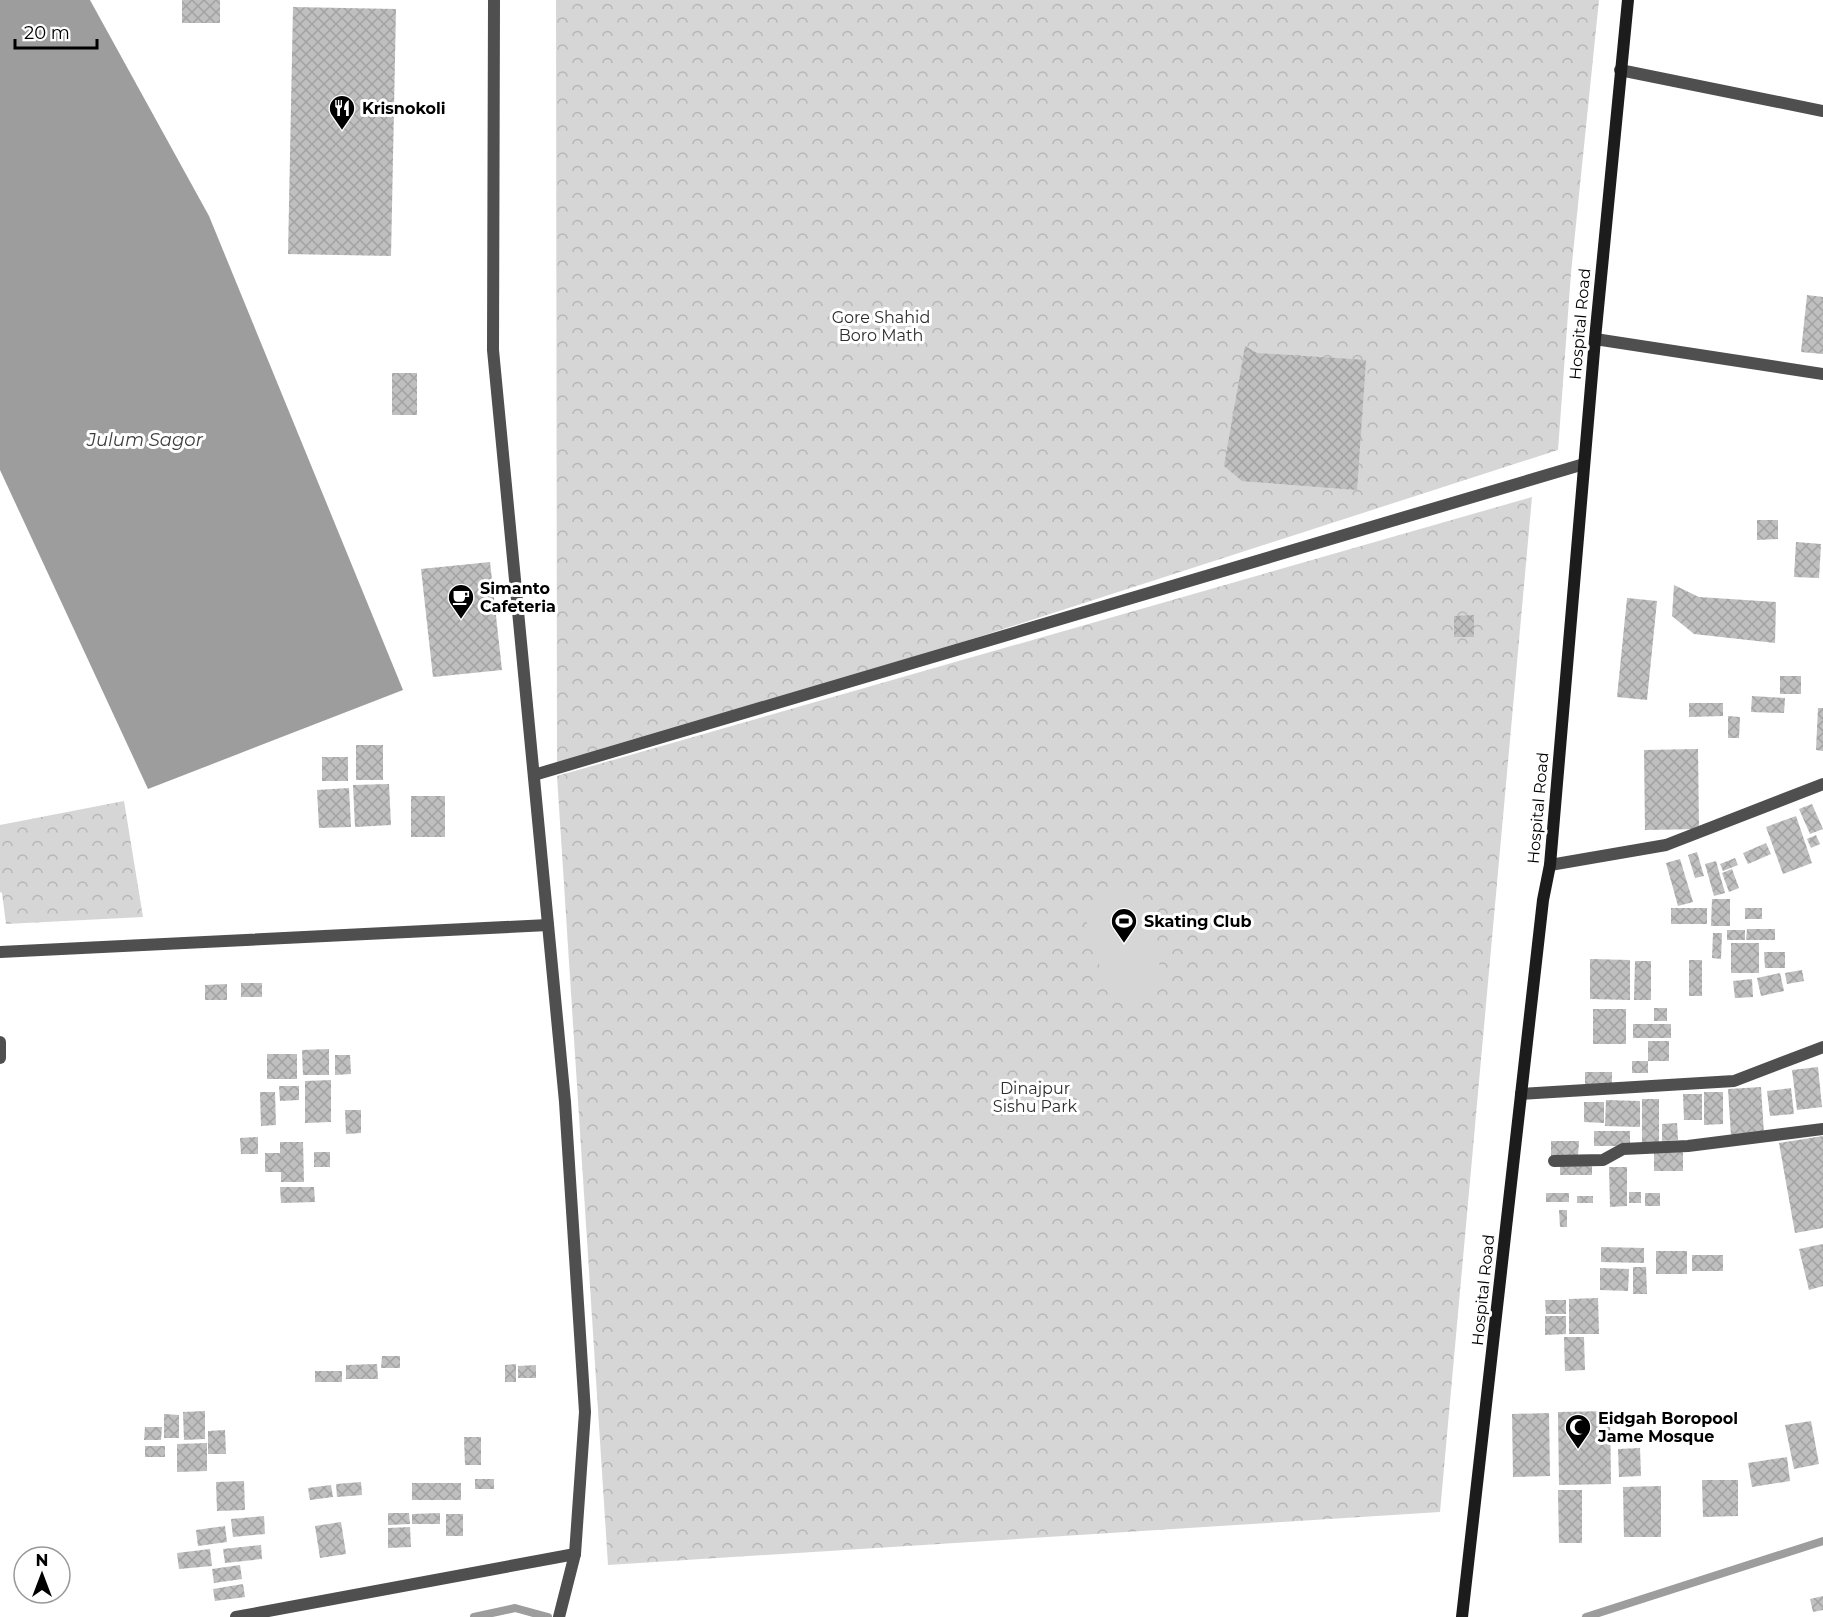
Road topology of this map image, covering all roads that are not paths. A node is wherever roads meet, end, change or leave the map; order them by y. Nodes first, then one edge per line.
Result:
1 (494, 0) edge
2 (1629, 0) edge
3 (1620, 70) junction
4 (1823, 111) edge
5 (1594, 339) junction
6 (1823, 374) edge
7 (1584, 464) junction
8 (534, 775) junction
9 (1823, 784) edge
10 (1550, 865) junction
11 (548, 925) junction
12 (0, 952) edge
13 (0, 1042) edge
14 (1823, 1047) edge
15 (0, 1058) edge
16 (1521, 1094) junction
17 (1823, 1129) edge
18 (1554, 1161) dead end
19 (575, 1554) junction
20 (236, 1617) edge
21 (559, 1617) edge
22 (1462, 1617) edge

1 - 8 street
2 - 3 main road, Hospital Road
3 - 4 street
3 - 5 main road, Hospital Road
5 - 6 street
5 - 7 main road, Hospital Road
7 - 8 street
7 - 10 main road, Hospital Road
8 - 11 street
9 - 10 street
10 - 16 main road, Hospital Road
11 - 12 street
11 - 19 street
13 - 15 street
14 - 16 street
16 - 22 main road, Hospital Road
17 - 18 street
19 - 20 street
19 - 21 street

